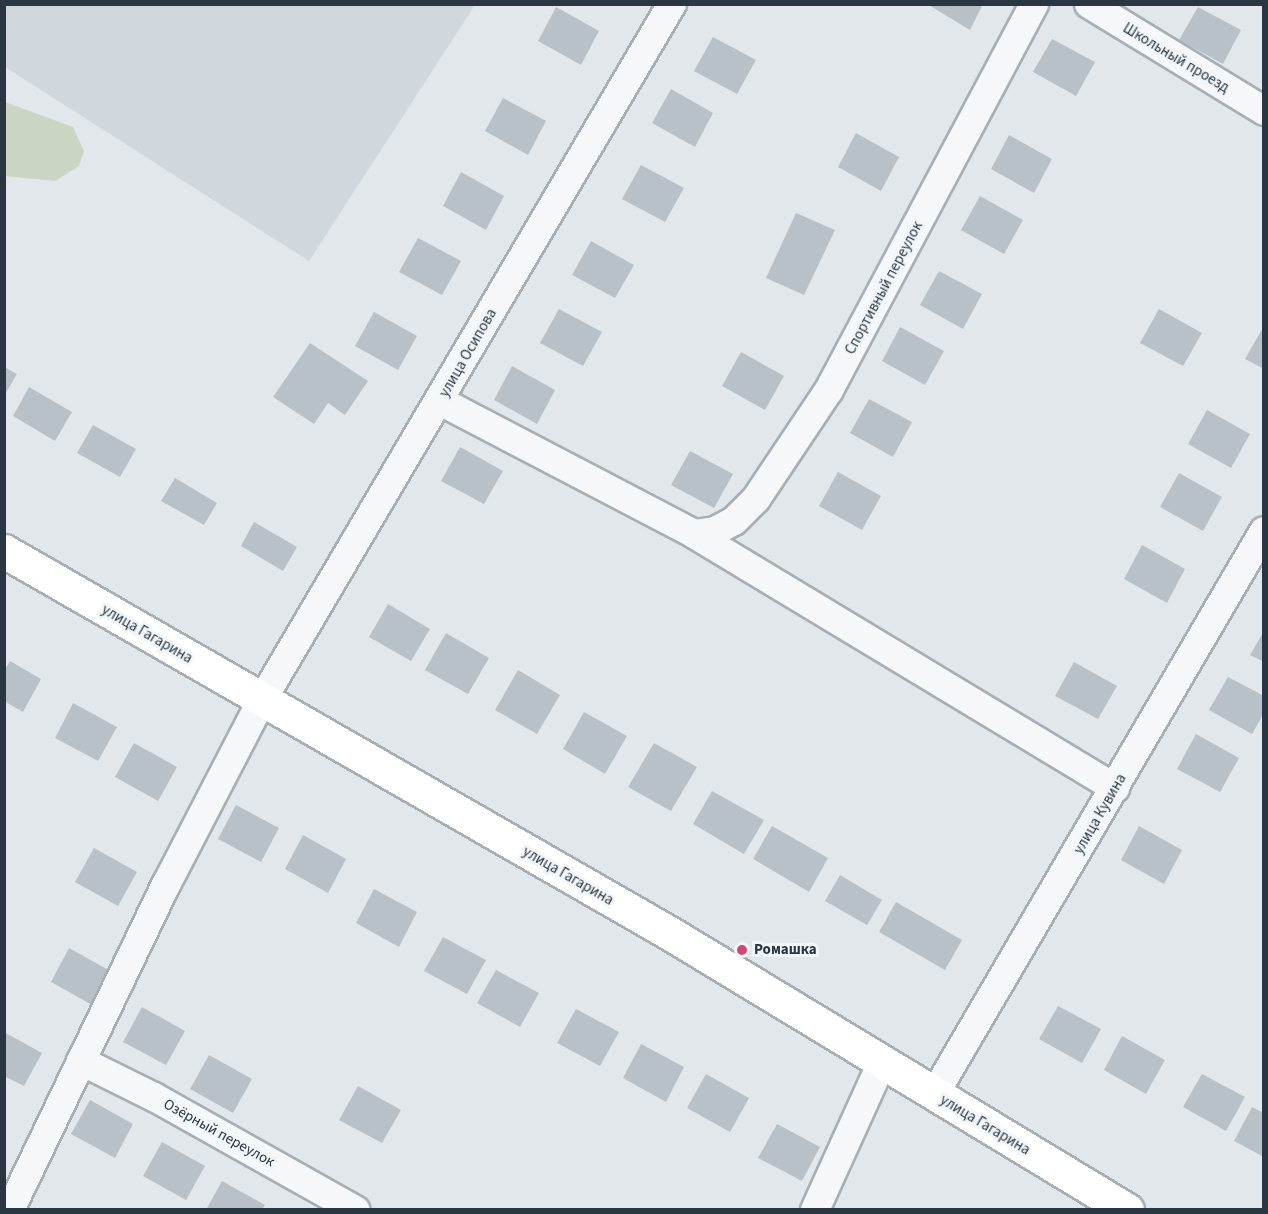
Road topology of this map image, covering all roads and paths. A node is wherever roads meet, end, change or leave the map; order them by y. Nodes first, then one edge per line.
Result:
1 (672, 4) edge
2 (1034, 4) edge
3 (1089, 4) edge
4 (1263, 111) edge
5 (440, 401) junction
6 (1263, 531) edge
7 (694, 534) junction
8 (4, 551) edge
9 (262, 700) junction
10 (1115, 788) junction
11 (81, 1061) junction
12 (882, 1062) junction
13 (934, 1095) junction
14 (10, 1209) edge
15 (355, 1209) edge
16 (816, 1209) edge
17 (1127, 1209) edge

1 - 5 street, улица Осипова
2 - 7 street, Спортивный переулок
3 - 4 street, Школьный проезд
5 - 7 street
5 - 9 street, улица Осипова
6 - 10 street, улица Кувина
7 - 10 street
8 - 9 main road, улица Гагарина
9 - 11 street, улица Осипова
9 - 12 main road, улица Гагарина
10 - 13 street, улица Кувина
11 - 14 street, улица Осипова
11 - 15 street, Озёрный переулок
12 - 13 main road, улица Гагарина
12 - 16 street
13 - 17 main road, улица Гагарина

